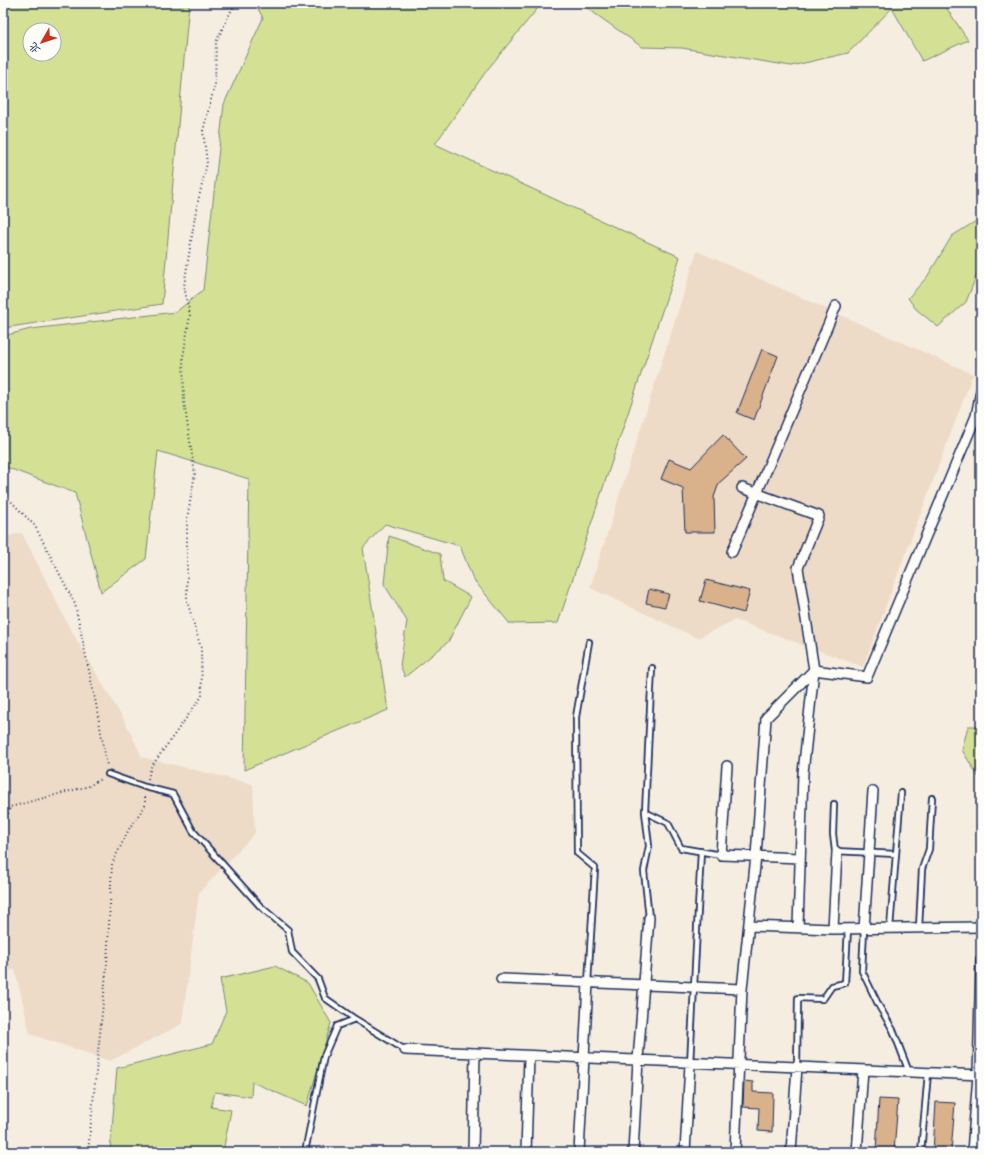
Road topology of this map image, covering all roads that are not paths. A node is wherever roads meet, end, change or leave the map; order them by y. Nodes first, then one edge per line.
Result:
1 (836, 306) dead end
2 (981, 391) edge
3 (979, 416) edge
4 (742, 488) dead end
5 (756, 494) junction
6 (732, 552) dead end
7 (590, 642) dead end
8 (652, 668) dead end
9 (814, 670) junction
10 (727, 766) dead end
11 (108, 774) road end
12 (873, 791) dead end
13 (901, 793) dead end
14 (932, 798) dead end
15 (834, 804) dead end
16 (645, 812) junction
17 (701, 851) junction
18 (837, 852) junction
19 (721, 854) junction
20 (869, 854) junction
21 (896, 854) junction
22 (756, 856) junction
23 (800, 858) junction
24 (648, 918) joint
25 (749, 926) junction
26 (981, 927) edge
27 (798, 928) junction
28 (890, 928) junction
29 (919, 928) junction
30 (833, 929) junction
31 (848, 929) junction
32 (864, 929) junction
33 (981, 959) edge
34 (501, 979) dead end
35 (588, 983) junction
36 (643, 985) junction
37 (694, 987) junction
38 (742, 989) junction
39 (354, 1019) junction
40 (405, 1050) joint
41 (475, 1053) junction
42 (529, 1056) junction
43 (584, 1058) junction
44 (638, 1060) junction
45 (690, 1064) junction
46 (740, 1065) junction
47 (797, 1067) junction
48 (863, 1070) junction
49 (909, 1072) junction
50 (928, 1073) junction
51 (980, 1075) edge
52 (305, 1152) edge
53 (473, 1152) edge
54 (526, 1152) edge
55 (579, 1152) edge
56 (633, 1152) edge
57 (685, 1152) edge
58 (735, 1152) edge
59 (792, 1152) edge
60 (857, 1152) edge
61 (921, 1152) edge
62 (972, 1152) edge

1 - 5 street
2 - 3 street
3 - 9 street
4 - 5 street
5 - 6 street
5 - 9 street
7 - 35 lane
8 - 16 lane
9 - 22 street
9 - 23 street
10 - 19 street
11 - 39 lane
12 - 20 street
13 - 21 lane
14 - 29 lane
15 - 18 lane
16 - 17 lane
16 - 24 lane
17 - 19 lane
17 - 37 lane
18 - 20 lane
18 - 30 street
19 - 22 street
20 - 21 lane
20 - 32 street
21 - 28 lane
22 - 23 street
22 - 25 street
23 - 27 street
24 - 36 street
25 - 27 street
25 - 38 street
26 - 29 street
27 - 30 street
28 - 29 street
28 - 32 street
30 - 31 street
31 - 32 street
31 - 47 lane
32 - 49 lane
33 - 51 street
34 - 35 street
35 - 36 street
35 - 43 street
36 - 37 street
36 - 44 street
37 - 38 street
37 - 45 lane
38 - 46 street
39 - 40 lane
39 - 52 lane
40 - 41 street
41 - 42 street
41 - 53 street
42 - 43 street
42 - 54 street
43 - 44 street
43 - 55 street
44 - 45 street
44 - 56 street
45 - 46 street
45 - 57 street
46 - 47 street
46 - 58 street
47 - 48 street
47 - 59 street
48 - 49 street
48 - 60 street
49 - 50 street
50 - 51 street
50 - 61 lane
51 - 62 street

